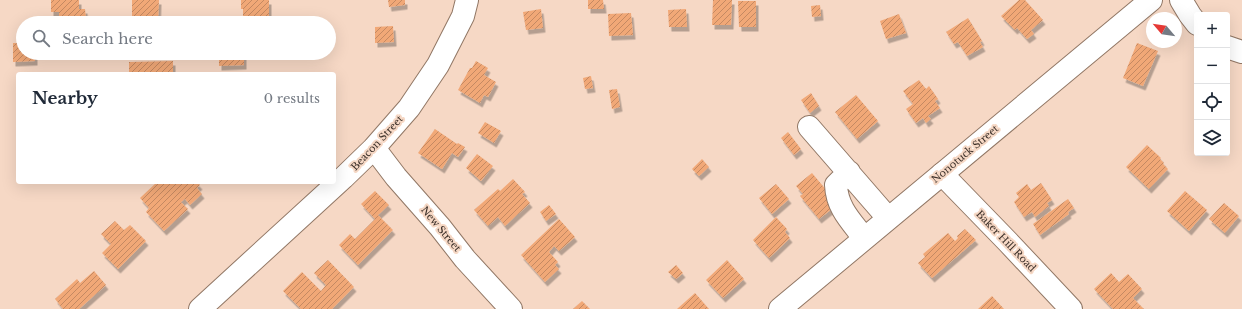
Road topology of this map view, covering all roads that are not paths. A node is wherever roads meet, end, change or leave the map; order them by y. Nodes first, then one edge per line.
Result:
1 (468, 0) edge
2 (1151, 0) edge
3 (1180, 0) edge
4 (1194, 20) edge
5 (1230, 48) edge
6 (1242, 52) edge
7 (809, 127) dead end
8 (374, 148) junction
9 (849, 172) junction
10 (942, 174) junction
11 (888, 218) junction
12 (864, 238) junction
13 (200, 309) edge
14 (511, 309) edge
15 (780, 309) edge
16 (1071, 309) edge

1 - 8 street, Beacon Street
2 - 10 street, Nonotuck Street
3 - 4 street
5 - 6 street
7 - 9 street
8 - 13 street, Beacon Street
8 - 14 street, New Street
9 - 11 street
9 - 12 street
10 - 11 street, Nonotuck Street
10 - 16 street, Baker Hill Road
11 - 12 street, Nonotuck Street
12 - 15 street, Nonotuck Street

